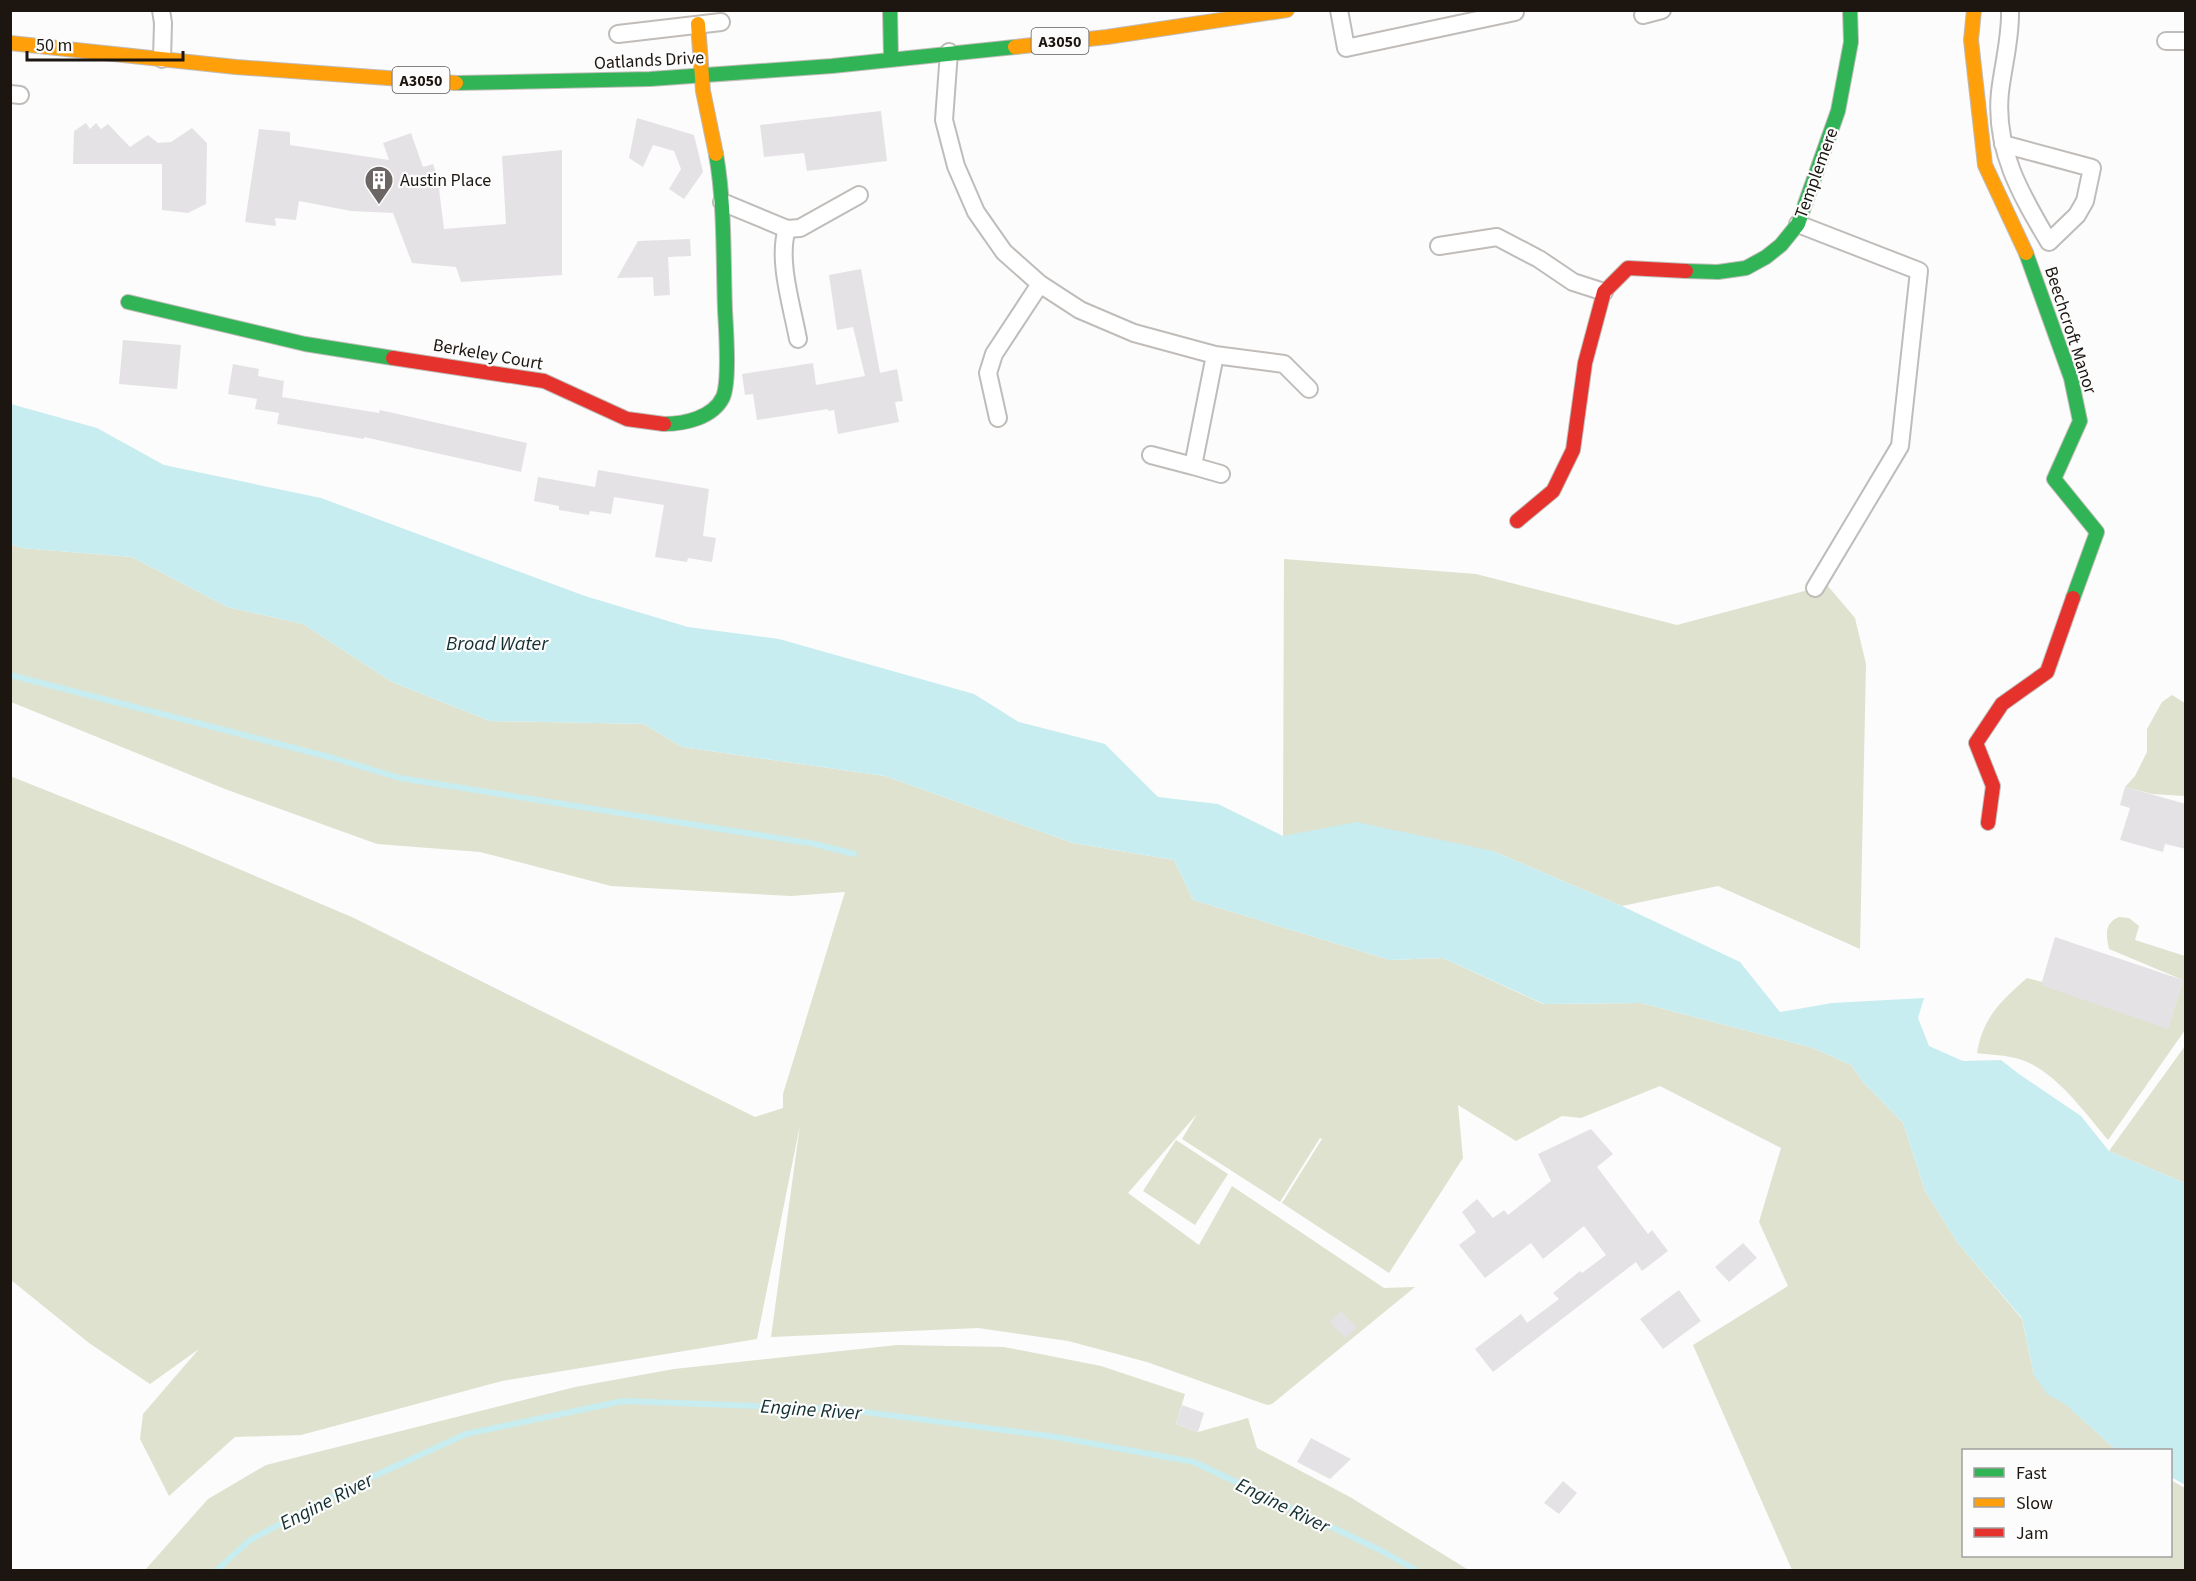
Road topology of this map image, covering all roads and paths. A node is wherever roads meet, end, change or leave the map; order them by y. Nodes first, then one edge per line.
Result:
1 (161, 10) edge
2 (890, 10) edge
3 (1287, 10) edge
4 (1339, 10) edge
5 (1662, 10) edge
6 (1851, 10) edge
7 (1974, 10) edge
8 (2010, 10) edge
9 (1515, 12) dead end
10 (1643, 15) dead end
11 (721, 22) dead end
12 (698, 24) junction
13 (618, 34) dead end
14 (2166, 41) dead end
15 (2186, 41) edge
16 (10, 43) edge
17 (949, 52) junction
18 (162, 59) junction
19 (891, 59) junction
20 (703, 75) junction
21 (2003, 144) junction
22 (859, 195) dead end
23 (722, 202) junction
24 (1798, 224) junction
25 (787, 228) junction
26 (1439, 246) dead end
27 (1040, 284) junction
28 (1604, 292) junction
29 (128, 302) dead end
30 (798, 339) dead end
31 (1215, 355) junction
32 (1309, 389) dead end
33 (999, 418) dead end
34 (1151, 455) dead end
35 (1193, 466) junction
36 (1221, 474) dead end
37 (1517, 520) dead end
38 (1815, 588) dead end
39 (1988, 823) dead end

1 - 18 street
2 - 19 street
3 - 17 street, Oatlands Drive / A3050
4 - 9 street
5 - 10 street
6 - 24 street, Templemere
7 - 39 street, Beechcroft Manor
8 - 21 street
11 - 12 street
12 - 13 street
12 - 20 street, Berkeley Court
14 - 15 street
16 - 18 street, Oatlands Drive / A3050
17 - 19 street, Oatlands Drive / A3050
17 - 27 street
18 - 20 street, Oatlands Drive / A3050
19 - 20 street, Oatlands Drive / A3050
20 - 23 street, Berkeley Court
21 - 21 street
22 - 25 street
23 - 25 street
23 - 29 street, Berkeley Court
24 - 28 street, Templemere
24 - 38 street
25 - 30 street
26 - 28 street
27 - 31 street
27 - 33 street
28 - 37 street, Templemere
31 - 32 street
31 - 35 street
34 - 35 street
35 - 36 street

